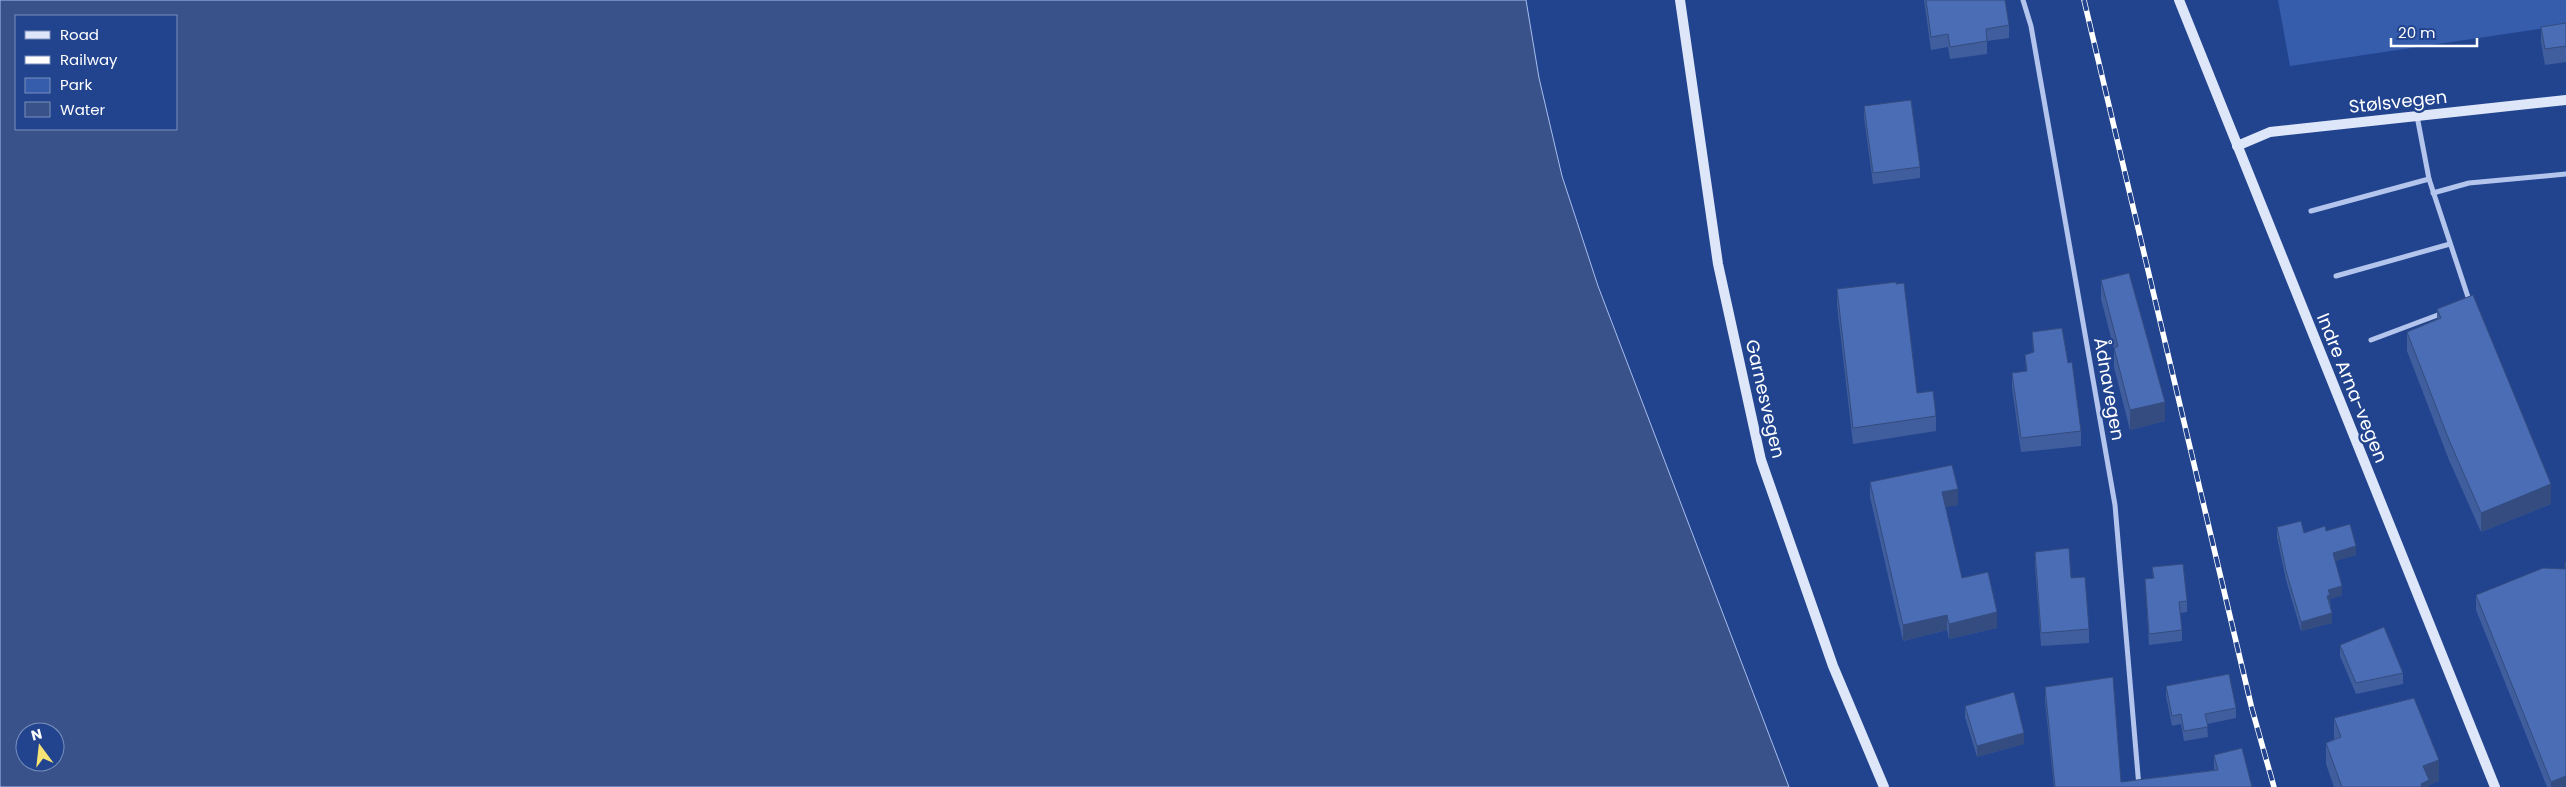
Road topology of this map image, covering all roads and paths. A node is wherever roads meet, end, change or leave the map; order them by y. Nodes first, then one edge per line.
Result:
1 (1680, 0) edge
2 (2023, 0) edge
3 (2179, 0) edge
4 (2566, 100) edge
5 (2417, 116) junction
6 (2237, 146) junction
7 (2566, 174) edge
8 (2429, 179) junction
9 (2434, 193) junction
10 (2310, 211) dead end
11 (2450, 244) junction
12 (2336, 276) dead end
13 (2461, 306) edge
14 (2452, 310) edge
15 (2371, 340) dead end
16 (1884, 787) edge
17 (2139, 787) edge
18 (2495, 787) edge

1 - 16 main road, Garnesvegen
2 - 17 street, Ådnavegen
3 - 6 main road, Indre Arna-vegen
4 - 5 main road, Stølsvegen
5 - 6 main road, Stølsvegen
5 - 8 street
6 - 18 main road, Indre Arna-vegen
7 - 9 street
8 - 9 street
8 - 10 street
9 - 11 street
11 - 12 street
11 - 13 street
14 - 15 street

